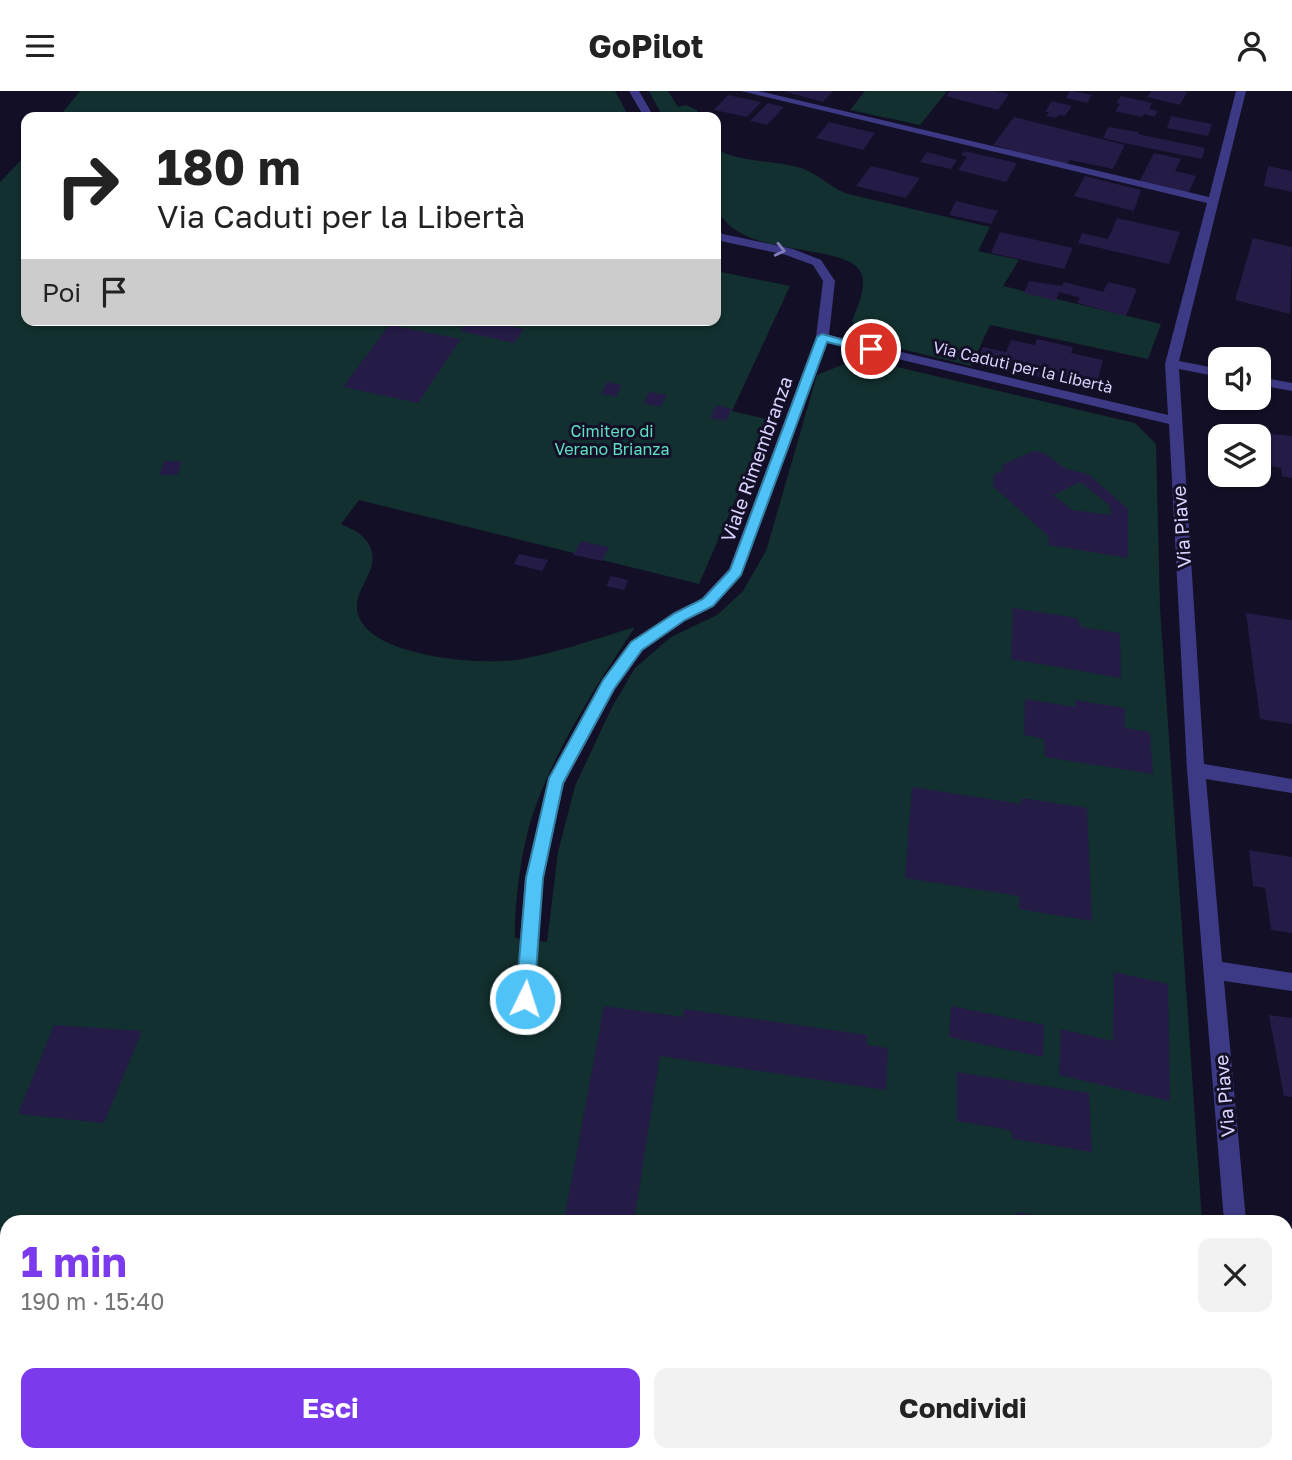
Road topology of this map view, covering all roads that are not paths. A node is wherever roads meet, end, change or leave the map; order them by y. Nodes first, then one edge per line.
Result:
1 (634, 91) edge
2 (746, 91) edge
3 (1241, 91) edge
4 (646, 112) edge
5 (1213, 201) junction
6 (721, 238) edge
7 (822, 337) junction
8 (1172, 364) junction
9 (1208, 371) edge
10 (1271, 383) edge
11 (1292, 387) edge
12 (1174, 421) junction
13 (1196, 770) junction
14 (1292, 786) edge
15 (1213, 970) junction
16 (1292, 982) edge
17 (525, 999) dead end
18 (1234, 1215) edge

1 - 4 street
2 - 5 street
3 - 5 street, Via Piave
5 - 8 street, Via Piave
6 -> 7 street, Viale Rimembranza
7 - 12 street, Via Caduti per la Libertà
7 - 17 street, Viale Rimembranza
8 - 9 street
8 - 12 street, Via Piave
10 - 11 street
12 - 13 street, Via Piave
13 - 14 street
13 - 15 street, Via Piave
15 - 16 street
15 - 18 street, Via Piave

